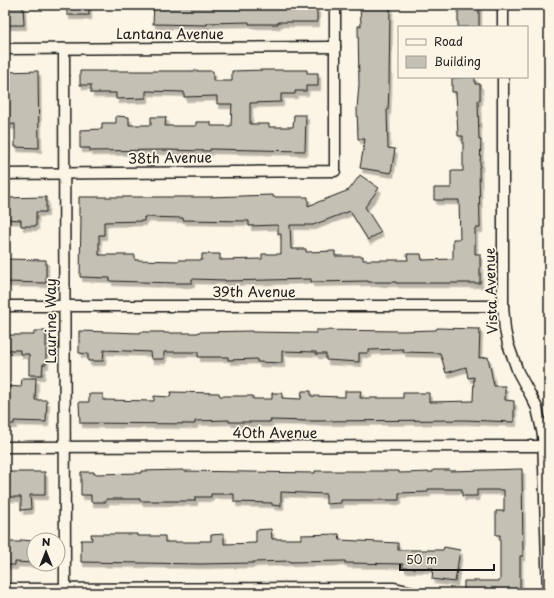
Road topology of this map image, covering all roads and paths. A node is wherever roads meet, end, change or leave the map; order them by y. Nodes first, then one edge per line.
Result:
1 (335, 5) edge
2 (503, 5) edge
3 (503, 26) edge
4 (335, 47) junction
5 (5, 49) edge
6 (64, 49) junction
7 (503, 78) edge
8 (65, 173) junction
9 (5, 174) edge
10 (65, 305) junction
11 (5, 306) edge
12 (503, 306) junction
13 (544, 446) junction
14 (5, 447) edge
15 (64, 447) junction
16 (5, 592) edge
17 (65, 592) edge
18 (408, 593) edge
19 (548, 593) edge

1 - 4 street
2 - 3 street
4 - 6 street, Lantana Avenue
4 - 8 street, 38th Avenue
5 - 6 street, Lantana Avenue
6 - 8 street, Laurine Way
7 - 12 street, Vista Avenue
8 - 9 street, 38th Avenue
8 - 10 street, Laurine Way
10 - 11 street, 39th Avenue
10 - 12 street, 39th Avenue
10 - 15 street, Laurine Way
12 - 13 street, Vista Avenue
13 - 15 street, 40th Avenue
13 - 19 street, Vista Avenue
14 - 15 street, 40th Avenue
15 - 17 street, Laurine Way
16 - 17 street
17 - 18 street

